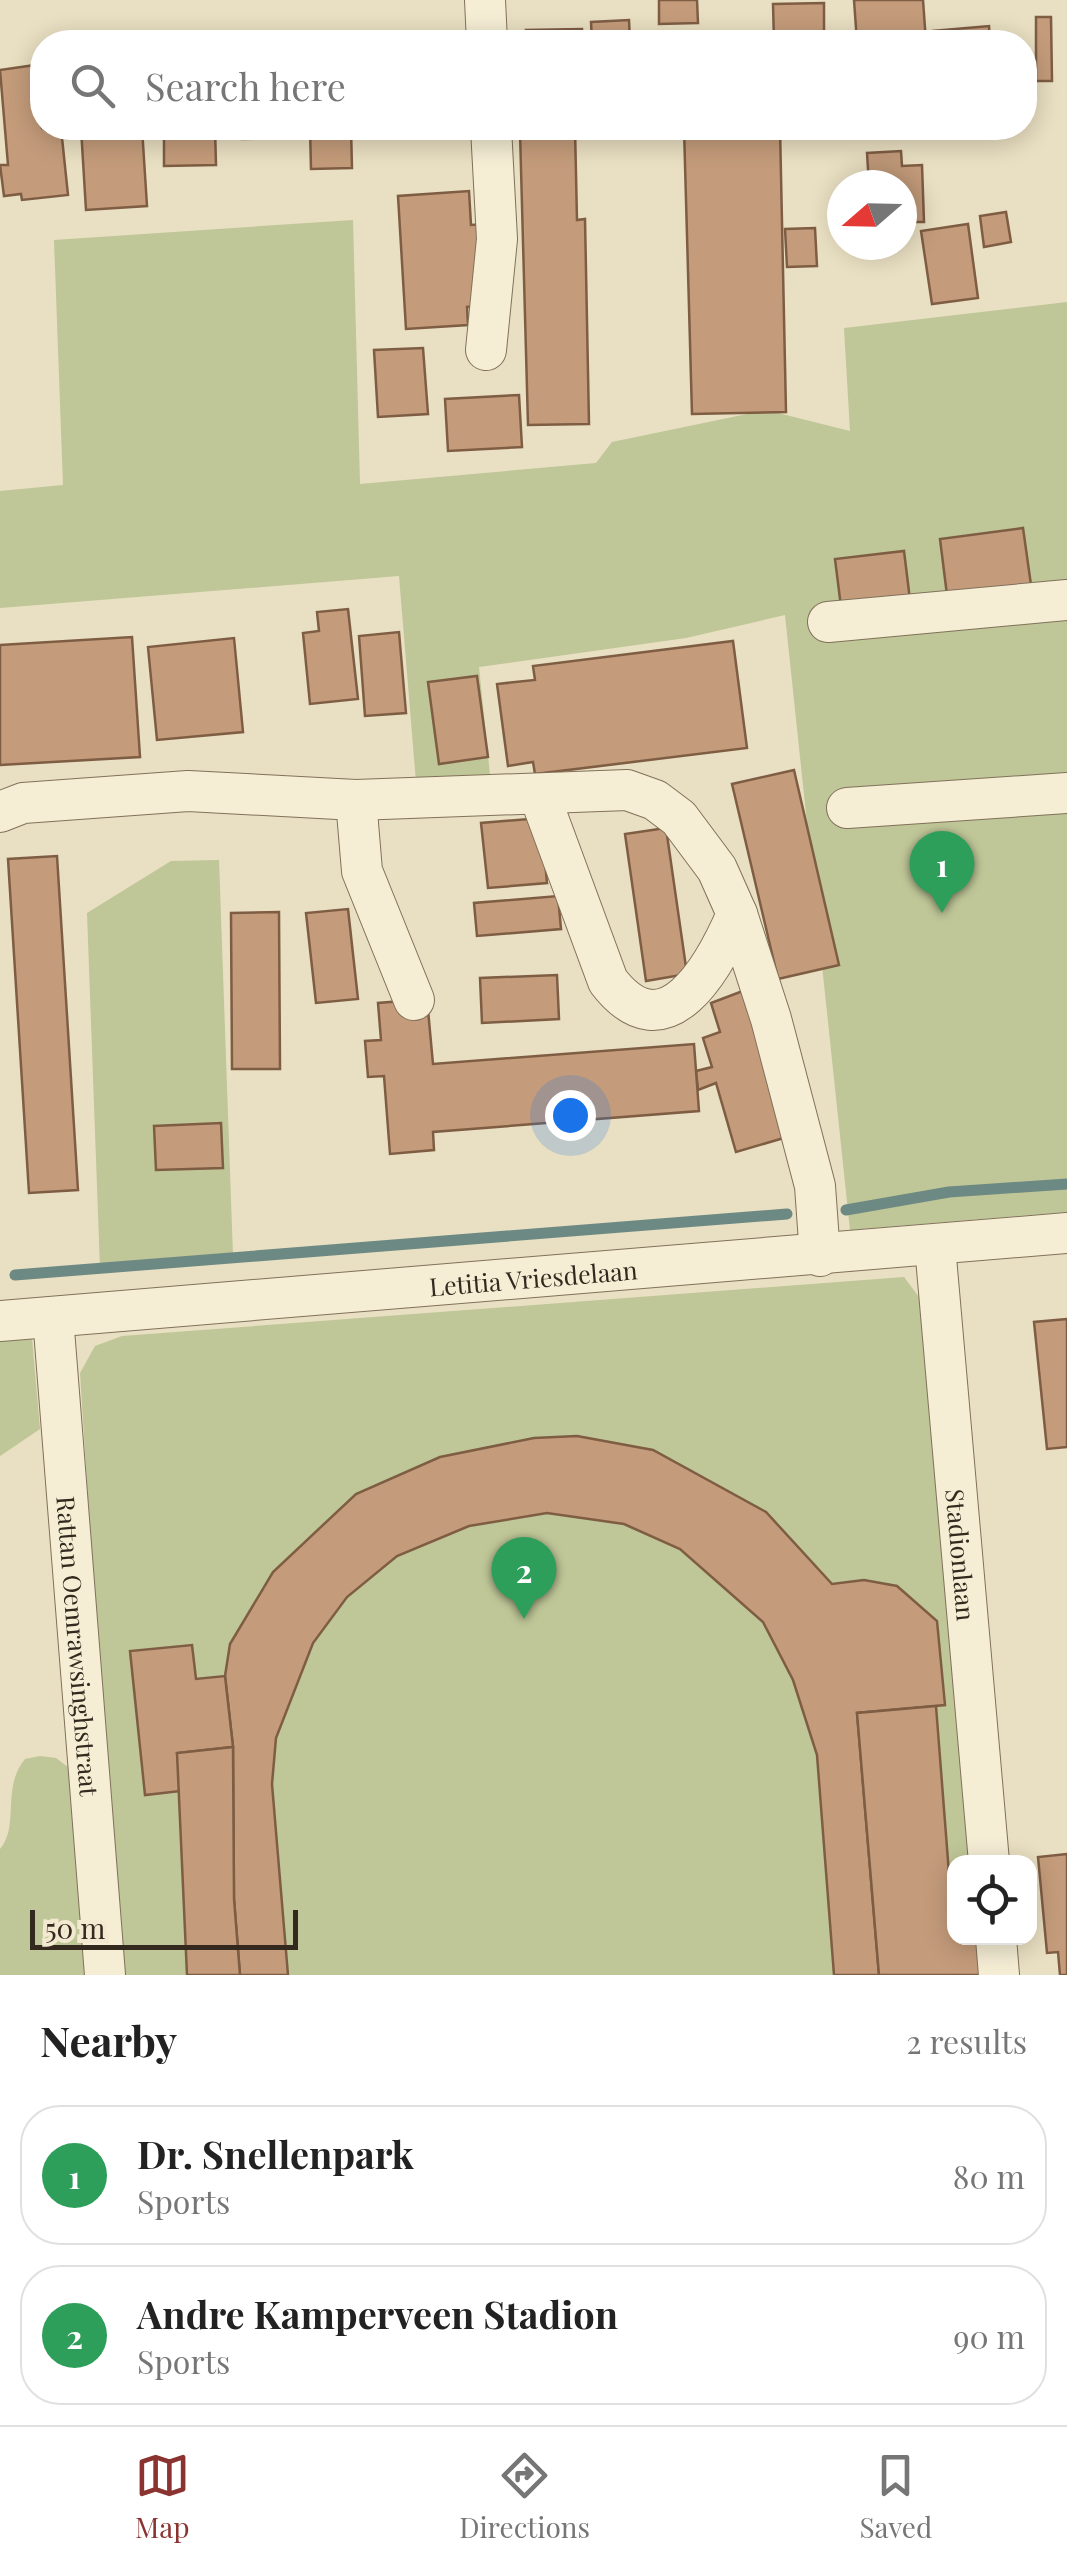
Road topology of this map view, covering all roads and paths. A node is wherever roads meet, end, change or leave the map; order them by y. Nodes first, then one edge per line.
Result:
1 (485, 0) edge
2 (486, 30) edge
3 (493, 140) edge
4 (486, 350) dead end
5 (1067, 600) edge
6 (828, 622) dead end
7 (1067, 792) edge
8 (539, 794) junction
9 (356, 800) junction
10 (847, 808) dead end
11 (0, 812) edge
12 (737, 914) junction
13 (414, 1000) dead end
14 (1067, 1233) edge
15 (935, 1246) junction
16 (820, 1256) junction
17 (53, 1317) junction
18 (0, 1321) edge
19 (988, 1855) edge
20 (997, 1945) edge
21 (105, 1975) edge
22 (999, 1975) edge

1 - 2 street
3 - 4 street
5 - 6 street
7 - 10 street
8 - 9 street
8 - 12 street
8 - 12 street
9 - 11 street
9 - 13 street
12 - 16 street
14 - 15 street, Letitia Vriesdelaan
15 - 16 street, Letitia Vriesdelaan
15 - 19 street, Stadionlaan
16 - 17 street, Letitia Vriesdelaan
17 - 18 street, Letitia Vriesdelaan
17 - 21 street, Rattan Oemrawsinghstraat
20 - 22 street

